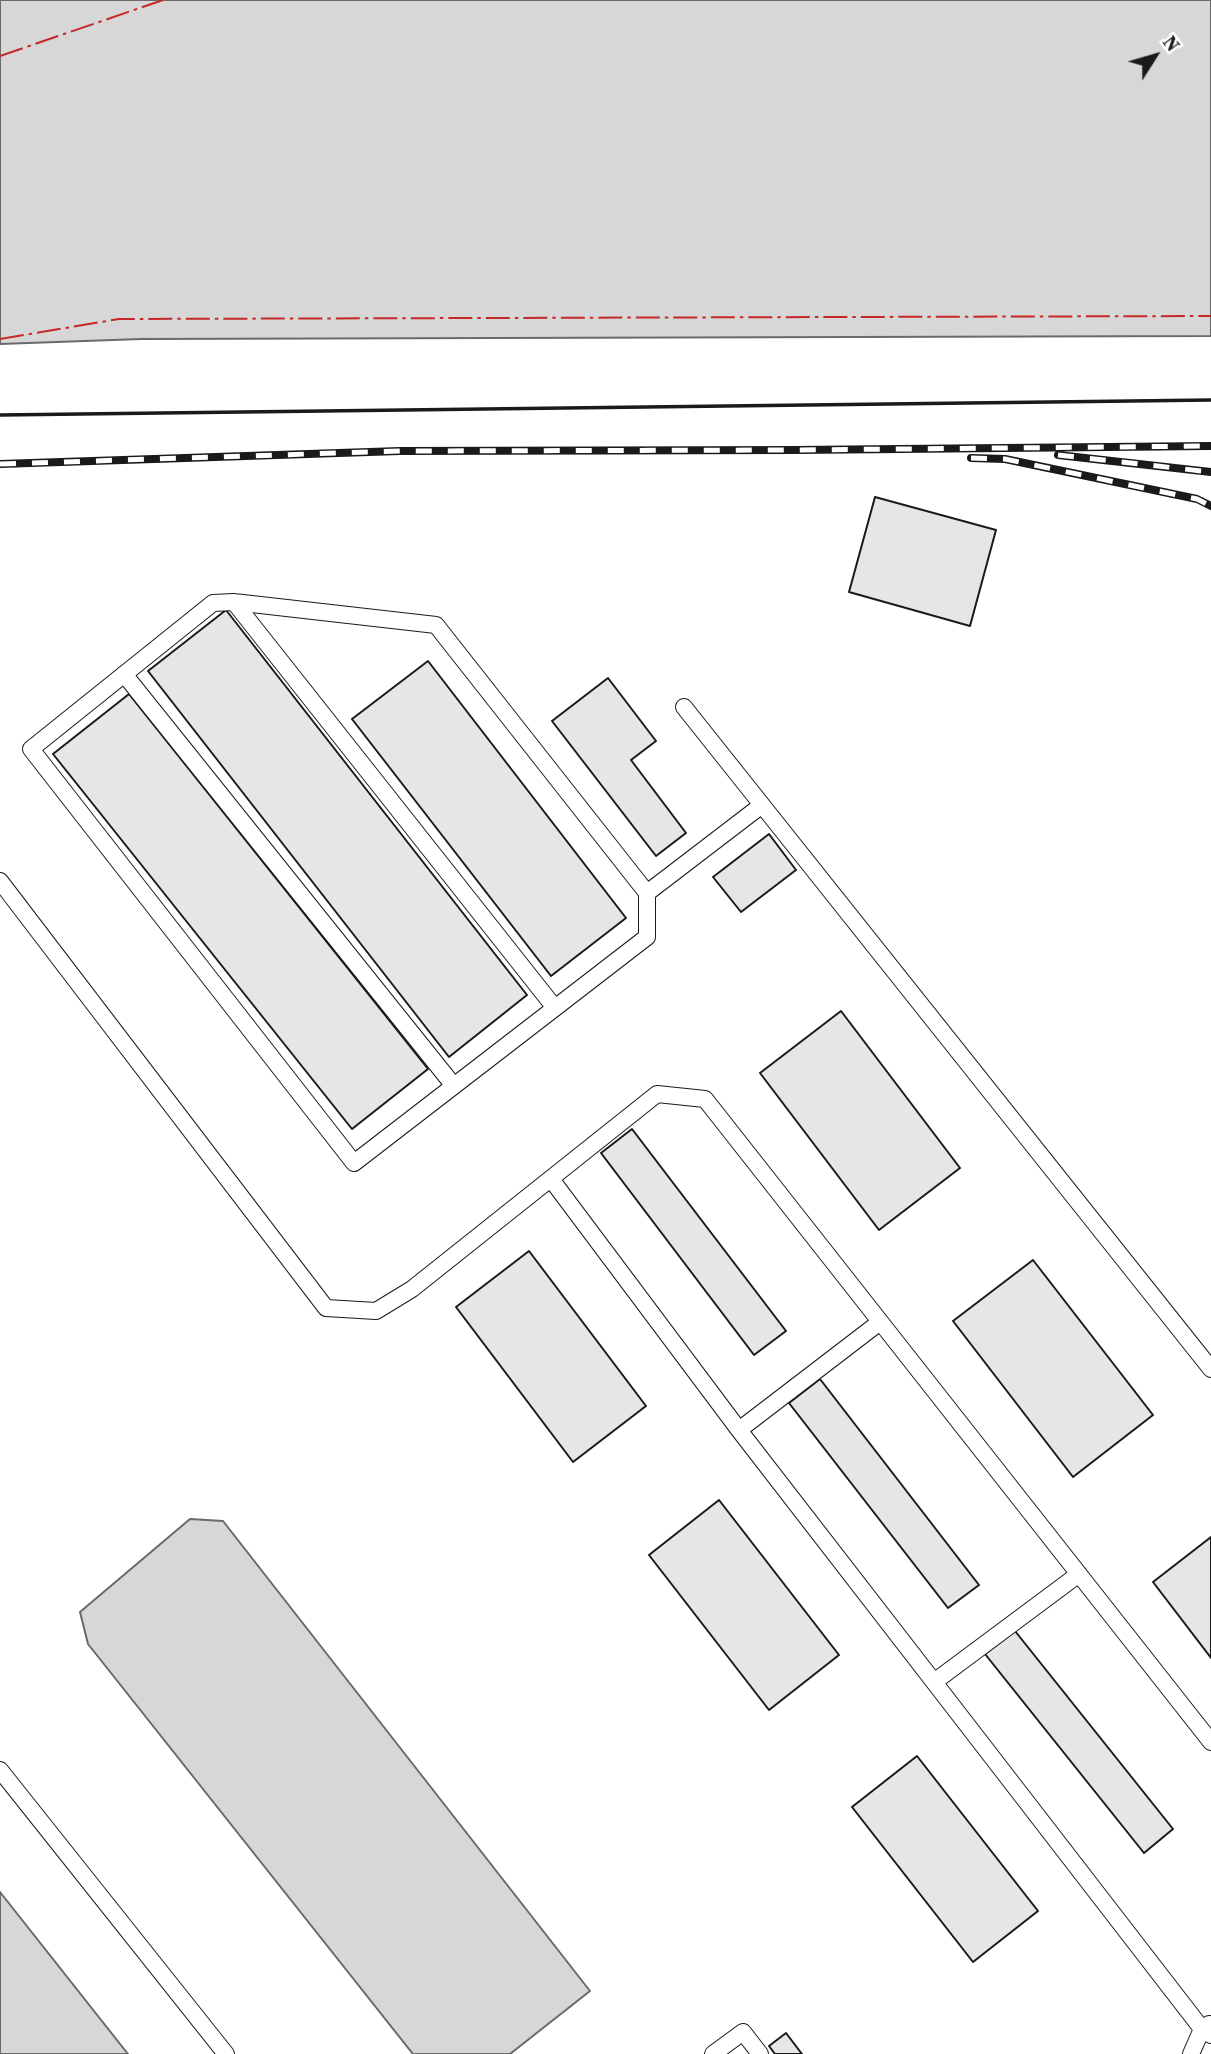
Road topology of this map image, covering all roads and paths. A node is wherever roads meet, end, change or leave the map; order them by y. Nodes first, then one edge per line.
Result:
1 (234, 602) junction
2 (124, 674) junction
3 (684, 707) dead end
4 (762, 805) junction
5 (0, 881) edge
6 (647, 893) junction
7 (555, 1008) junction
8 (454, 1086) junction
9 (551, 1179) junction
10 (880, 1322) junction
11 (1211, 1369) edge
12 (739, 1430) junction
13 (1079, 1574) junction
14 (933, 1682) junction
15 (1211, 1742) edge
16 (0, 1770) edge
17 (1208, 2029) edge
18 (226, 2054) edge
19 (713, 2054) edge
20 (760, 2054) edge
21 (1191, 2054) edge

1 - 2 lane
1 - 6 lane
1 - 7 lane
2 - 8 lane
2 - 8 lane
3 - 4 lane
4 - 6 lane
4 - 11 lane
5 - 9 lane
6 - 7 lane
7 - 8 lane
9 - 10 lane
9 - 12 lane
10 - 12 lane
10 - 13 lane
12 - 14 lane
13 - 14 lane
13 - 15 lane
14 - 17 lane
16 - 18 lane
17 - 21 lane
19 - 20 lane

